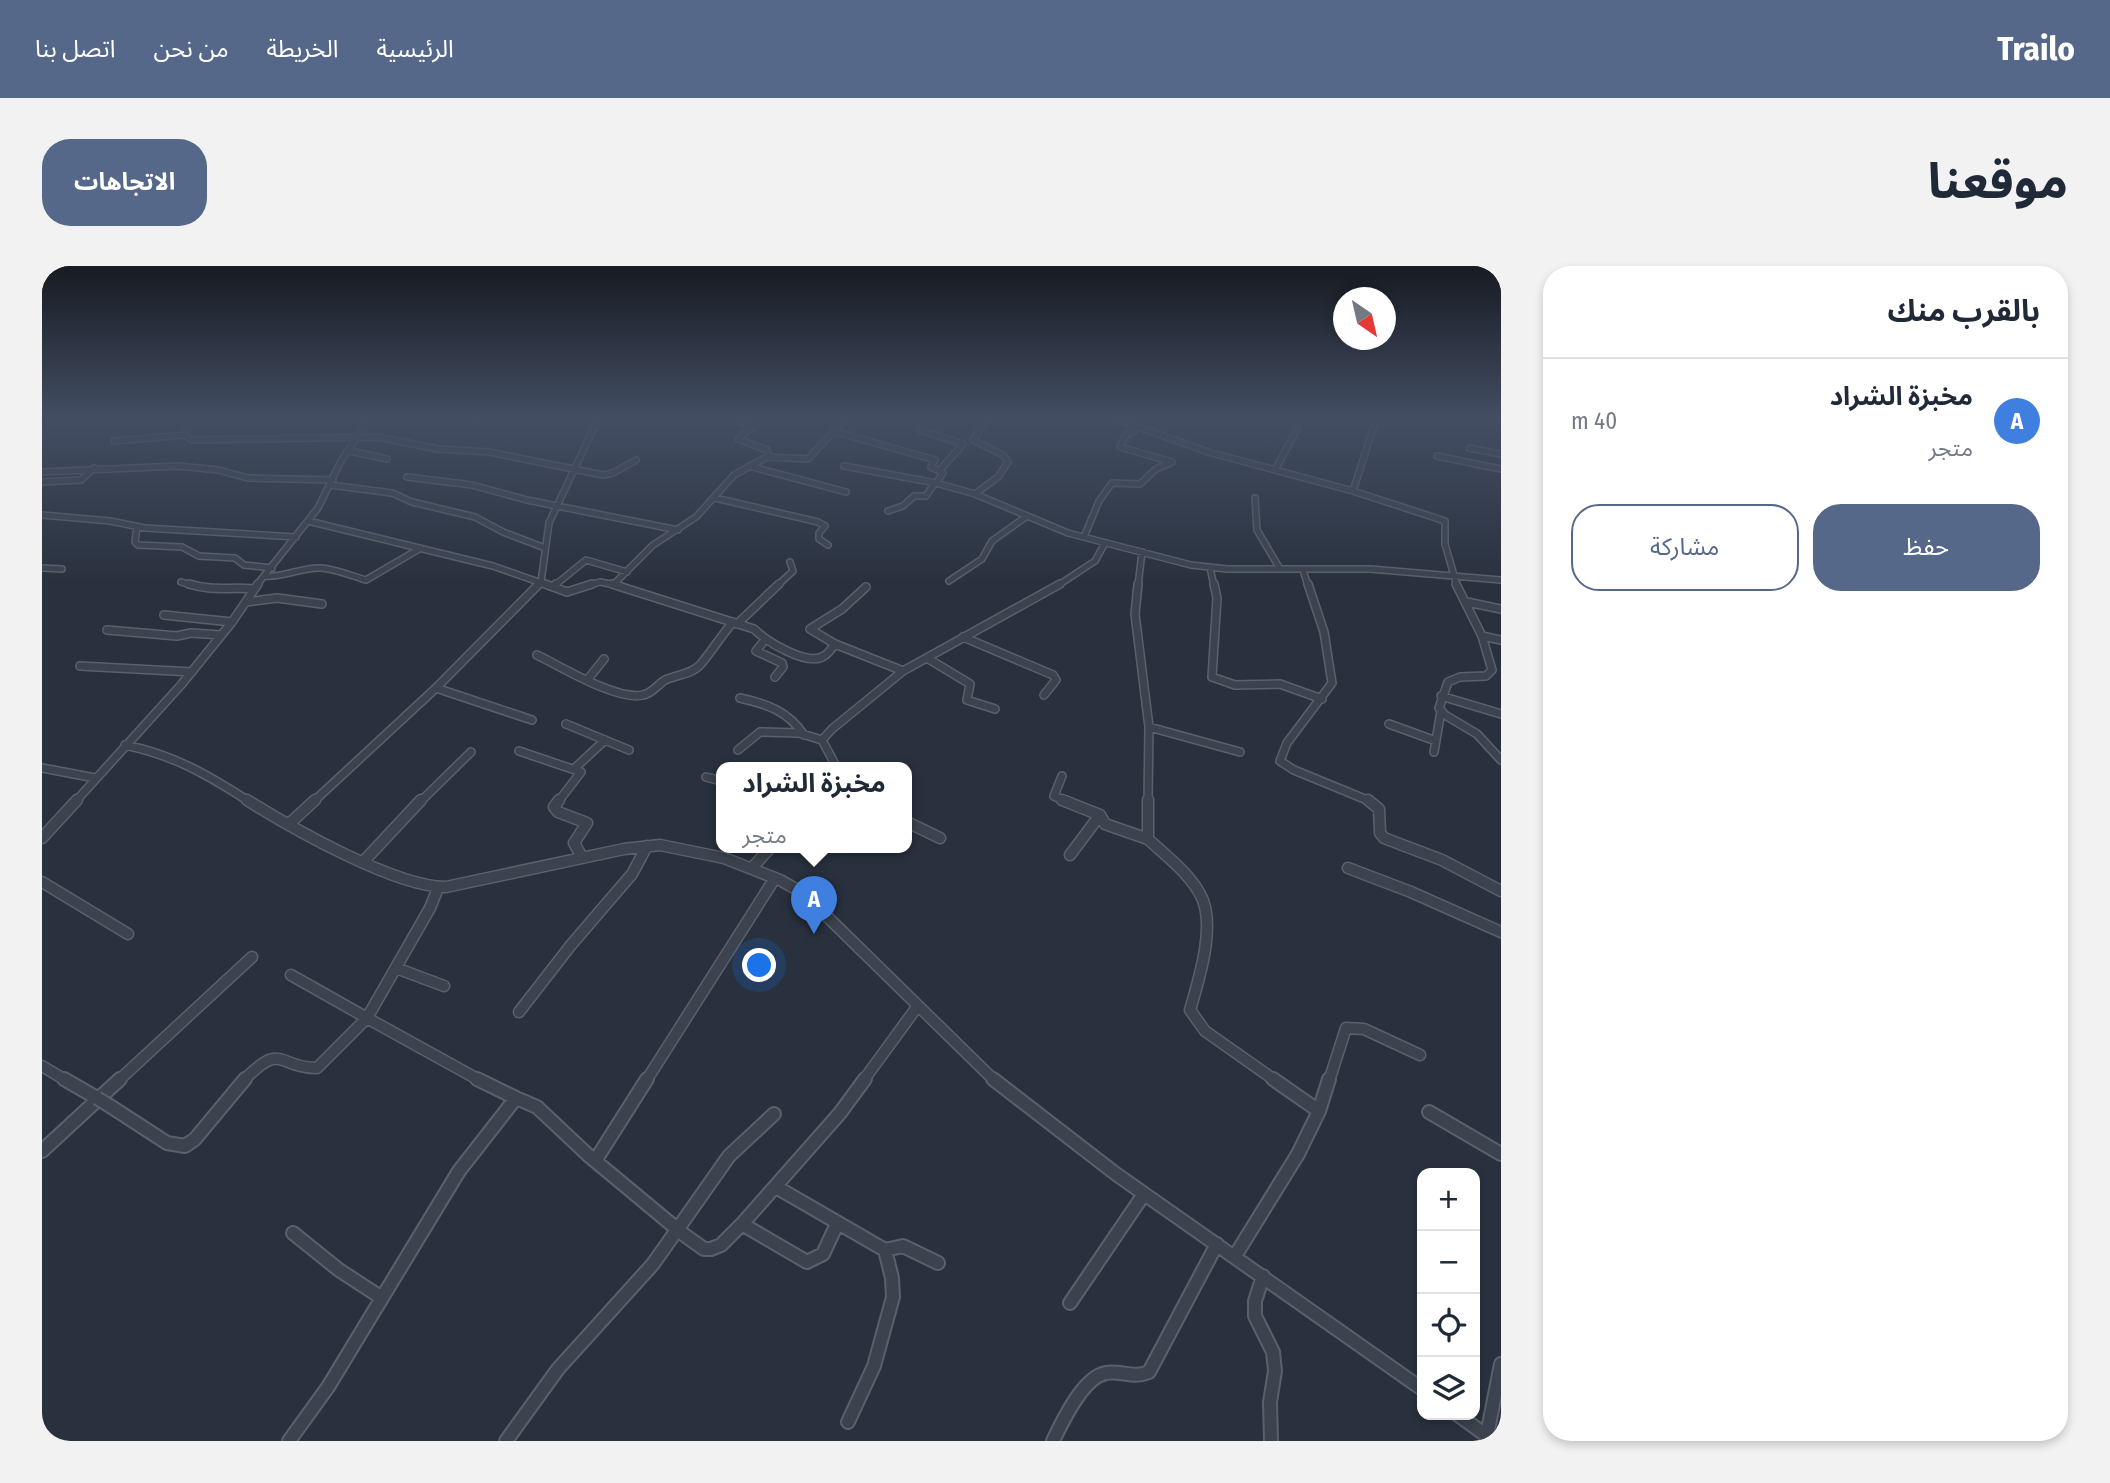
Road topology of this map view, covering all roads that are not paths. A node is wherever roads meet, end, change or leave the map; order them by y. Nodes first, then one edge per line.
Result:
1 (88, 474) edge
2 (232, 474) edge
3 (335, 474) edge
4 (571, 474) edge
5 (737, 474) edge
6 (778, 474) edge
7 (886, 474) edge
8 (942, 474) edge
9 (1000, 474) edge
10 (1151, 474) edge
11 (1289, 474) edge
12 (1358, 474) edge
13 (407, 477) dead end
14 (42, 482) edge
15 (331, 482) junction
16 (935, 483) junction
17 (1353, 491) junction
18 (846, 492) dead end
19 (975, 494) junction
20 (715, 498) junction
21 (1255, 498) dead end
22 (556, 506) junction
23 (888, 511) dead end
24 (42, 515) edge
25 (1027, 516) junction
26 (308, 521) junction
27 (137, 527) junction
28 (678, 530) junction
29 (296, 537) junction
30 (1084, 537) junction
31 (1105, 543) junction
32 (828, 545) dead end
33 (545, 548) junction
34 (419, 549) junction
35 (1142, 552) junction
36 (790, 562) dead end
37 (42, 568) edge
38 (272, 568) junction
39 (1210, 568) junction
40 (62, 569) dead end
41 (1280, 569) junction
42 (1303, 570) junction
43 (627, 572) junction
44 (265, 576) junction
45 (1452, 576) junction
46 (1501, 580) edge
47 (949, 581) dead end
48 (181, 582) dead end
49 (541, 582) junction
50 (614, 584) junction
51 (553, 587) junction
52 (866, 587) dead end
53 (254, 589) junction
54 (246, 602) junction
55 (1466, 603) junction
56 (322, 604) dead end
57 (1501, 609) edge
58 (164, 615) dead end
59 (232, 622) junction
60 (735, 623) junction
61 (107, 630) dead end
62 (221, 635) junction
63 (1482, 636) junction
64 (963, 637) junction
65 (764, 640) junction
66 (1501, 640) edge
67 (835, 644) junction
68 (537, 654) dead end
69 (927, 658) junction
70 (604, 659) dead end
71 (80, 666) dead end
72 (903, 671) junction
73 (191, 672) junction
74 (775, 677) dead end
75 (588, 679) junction
76 (436, 688) junction
77 (1044, 695) dead end
78 (1441, 696) junction
79 (740, 698) dead end
80 (1322, 699) junction
81 (995, 709) dead end
82 (1441, 711) junction
83 (1501, 714) edge
84 (532, 720) dead end
85 (566, 724) dead end
86 (1389, 724) dead end
87 (1149, 727) junction
88 (804, 735) junction
89 (606, 740) junction
90 (822, 740) junction
91 (1436, 741) junction
92 (125, 745) junction
93 (629, 750) dead end
94 (738, 750) dead end
95 (519, 751) dead end
96 (471, 752) dead end
97 (1240, 752) dead end
98 (1434, 752) dead end
99 (1501, 760) edge
100 (834, 762) edge
101 (42, 768) edge
102 (575, 768) junction
103 (1062, 776) dead end
104 (706, 777) dead end
105 (95, 778) junction
106 (716, 780) edge
107 (1100, 815) junction
108 (289, 824) junction
109 (912, 824) edge
110 (42, 838) edge
111 (940, 838) dead end
112 (1148, 839) junction
113 (647, 846) junction
114 (766, 853) edge
115 (581, 855) junction
116 (1070, 855) dead end
117 (363, 862) junction
118 (752, 868) junction
119 (1348, 868) dead end
120 (775, 878) junction
121 (42, 882) edge
122 (434, 887) junction
123 (1501, 891) edge
124 (1501, 932) edge
125 (128, 934) dead end
126 (252, 957) dead end
127 (396, 968) junction
128 (291, 975) dead end
129 (444, 986) dead end
130 (917, 1007) junction
131 (519, 1012) dead end
132 (367, 1018) junction
133 (1420, 1055) dead end
134 (42, 1066) edge
135 (516, 1098) junction
136 (1319, 1111) junction
137 (1429, 1112) dead end
138 (774, 1114) dead end
139 (42, 1151) edge
140 (1501, 1154) edge
141 (595, 1161) junction
142 (776, 1187) junction
143 (1144, 1194) junction
144 (742, 1224) junction
145 (837, 1224) junction
146 (677, 1229) junction
147 (293, 1233) dead end
148 (1217, 1244) junction
149 (886, 1250) junction
150 (1235, 1256) junction
151 (938, 1264) dead end
152 (1263, 1276) junction
153 (382, 1298) junction
154 (1070, 1303) dead end
155 (1501, 1363) edge
156 (1417, 1385) edge
157 (1465, 1420) edge
158 (848, 1422) dead end
159 (1491, 1438) edge
160 (289, 1441) edge
161 (506, 1441) edge
162 (1053, 1441) edge
163 (1271, 1441) edge

1 - 14 street
2 - 15 street
3 - 15 street
4 - 22 street
5 - 20 street
6 - 18 street
7 - 16 street
8 - 16 street
9 - 19 street
10 - 30 street
11 - 17 street
12 - 17 street
13 - 22 street
15 - 26 street
15 - 33 street
16 - 19 street
16 - 23 street
17 - 45 street
19 - 25 street
20 - 28 street
20 - 32 street
21 - 41 street
22 - 28 street
22 - 33 street
24 - 27 street
25 - 30 street
25 - 47 street
26 - 29 street
26 - 34 street
27 - 29 street
27 - 38 street
28 - 43 street
29 - 38 street
30 - 31 street
31 - 35 street
31 - 64 street
33 - 49 street
34 - 44 street
34 - 49 street
35 - 39 street
35 - 87 street
36 - 60 street
37 - 40 street
38 - 44 street
39 - 41 street
39 - 80 street
41 - 42 street
42 - 45 street
42 - 80 street
43 - 50 street
43 - 51 street
44 - 53 street
45 - 46 street
45 - 55 street
48 - 53 street
49 - 51 street
49 - 76 street
50 - 51 street
50 - 60 street
52 - 67 street
53 - 54 street
54 - 56 street
54 - 59 street
55 - 57 street
55 - 63 street
58 - 59 street
59 - 62 street
60 - 65 street
60 - 75 street
61 - 62 street
62 - 73 street
63 - 66 street
63 - 78 street
64 - 69 street
64 - 77 street
65 - 67 street
65 - 74 street
67 - 72 street
68 - 75 street
69 - 72 street
69 - 81 street
70 - 75 street
71 - 73 street
72 - 90 street
73 - 92 street
76 - 84 street
76 - 108 street
78 - 82 street
78 - 83 street
79 - 88 street
80 - 123 street
82 - 91 street
82 - 99 street
85 - 89 street
86 - 91 street
87 - 97 street
87 - 112 street
88 - 90 street
88 - 94 street
89 - 93 street
89 - 102 street
90 - 100 street
91 - 98 street
92 - 105 street
92 - 108 street
95 - 102 street
96 - 117 street
101 - 105 street
102 - 115 street
103 - 107 street
104 - 106 street
105 - 110 street
107 - 112 street
107 - 116 street
108 - 117 street
109 - 111 street
112 - 136 street
113 - 115 street
113 - 118 street
113 - 131 street
114 - 118 street
115 - 122 street
117 - 122 street
118 - 120 street
119 - 124 street
120 - 130 street
120 - 141 street
121 - 125 street
122 - 127 street
126 - 139 street
127 - 129 street
127 - 132 street
128 - 132 street
130 - 142 street
130 - 143 street
132 - 134 street, bridge
132 - 135 street
133 - 136 street
135 - 141 street
135 - 153 street
136 - 150 street
137 - 140 street
138 - 146 street
141 - 146 street
142 - 144 street
142 - 145 street
143 - 148 street
143 - 154 street
144 - 145 street
144 - 146 street
145 - 149 street
146 - 161 street
147 - 153 street
148 - 150 street
148 - 162 street
149 - 151 street
149 - 158 street
150 - 152 street
152 - 156 street
152 - 163 street
153 - 160 street
155 - 159 street
157 - 159 street

